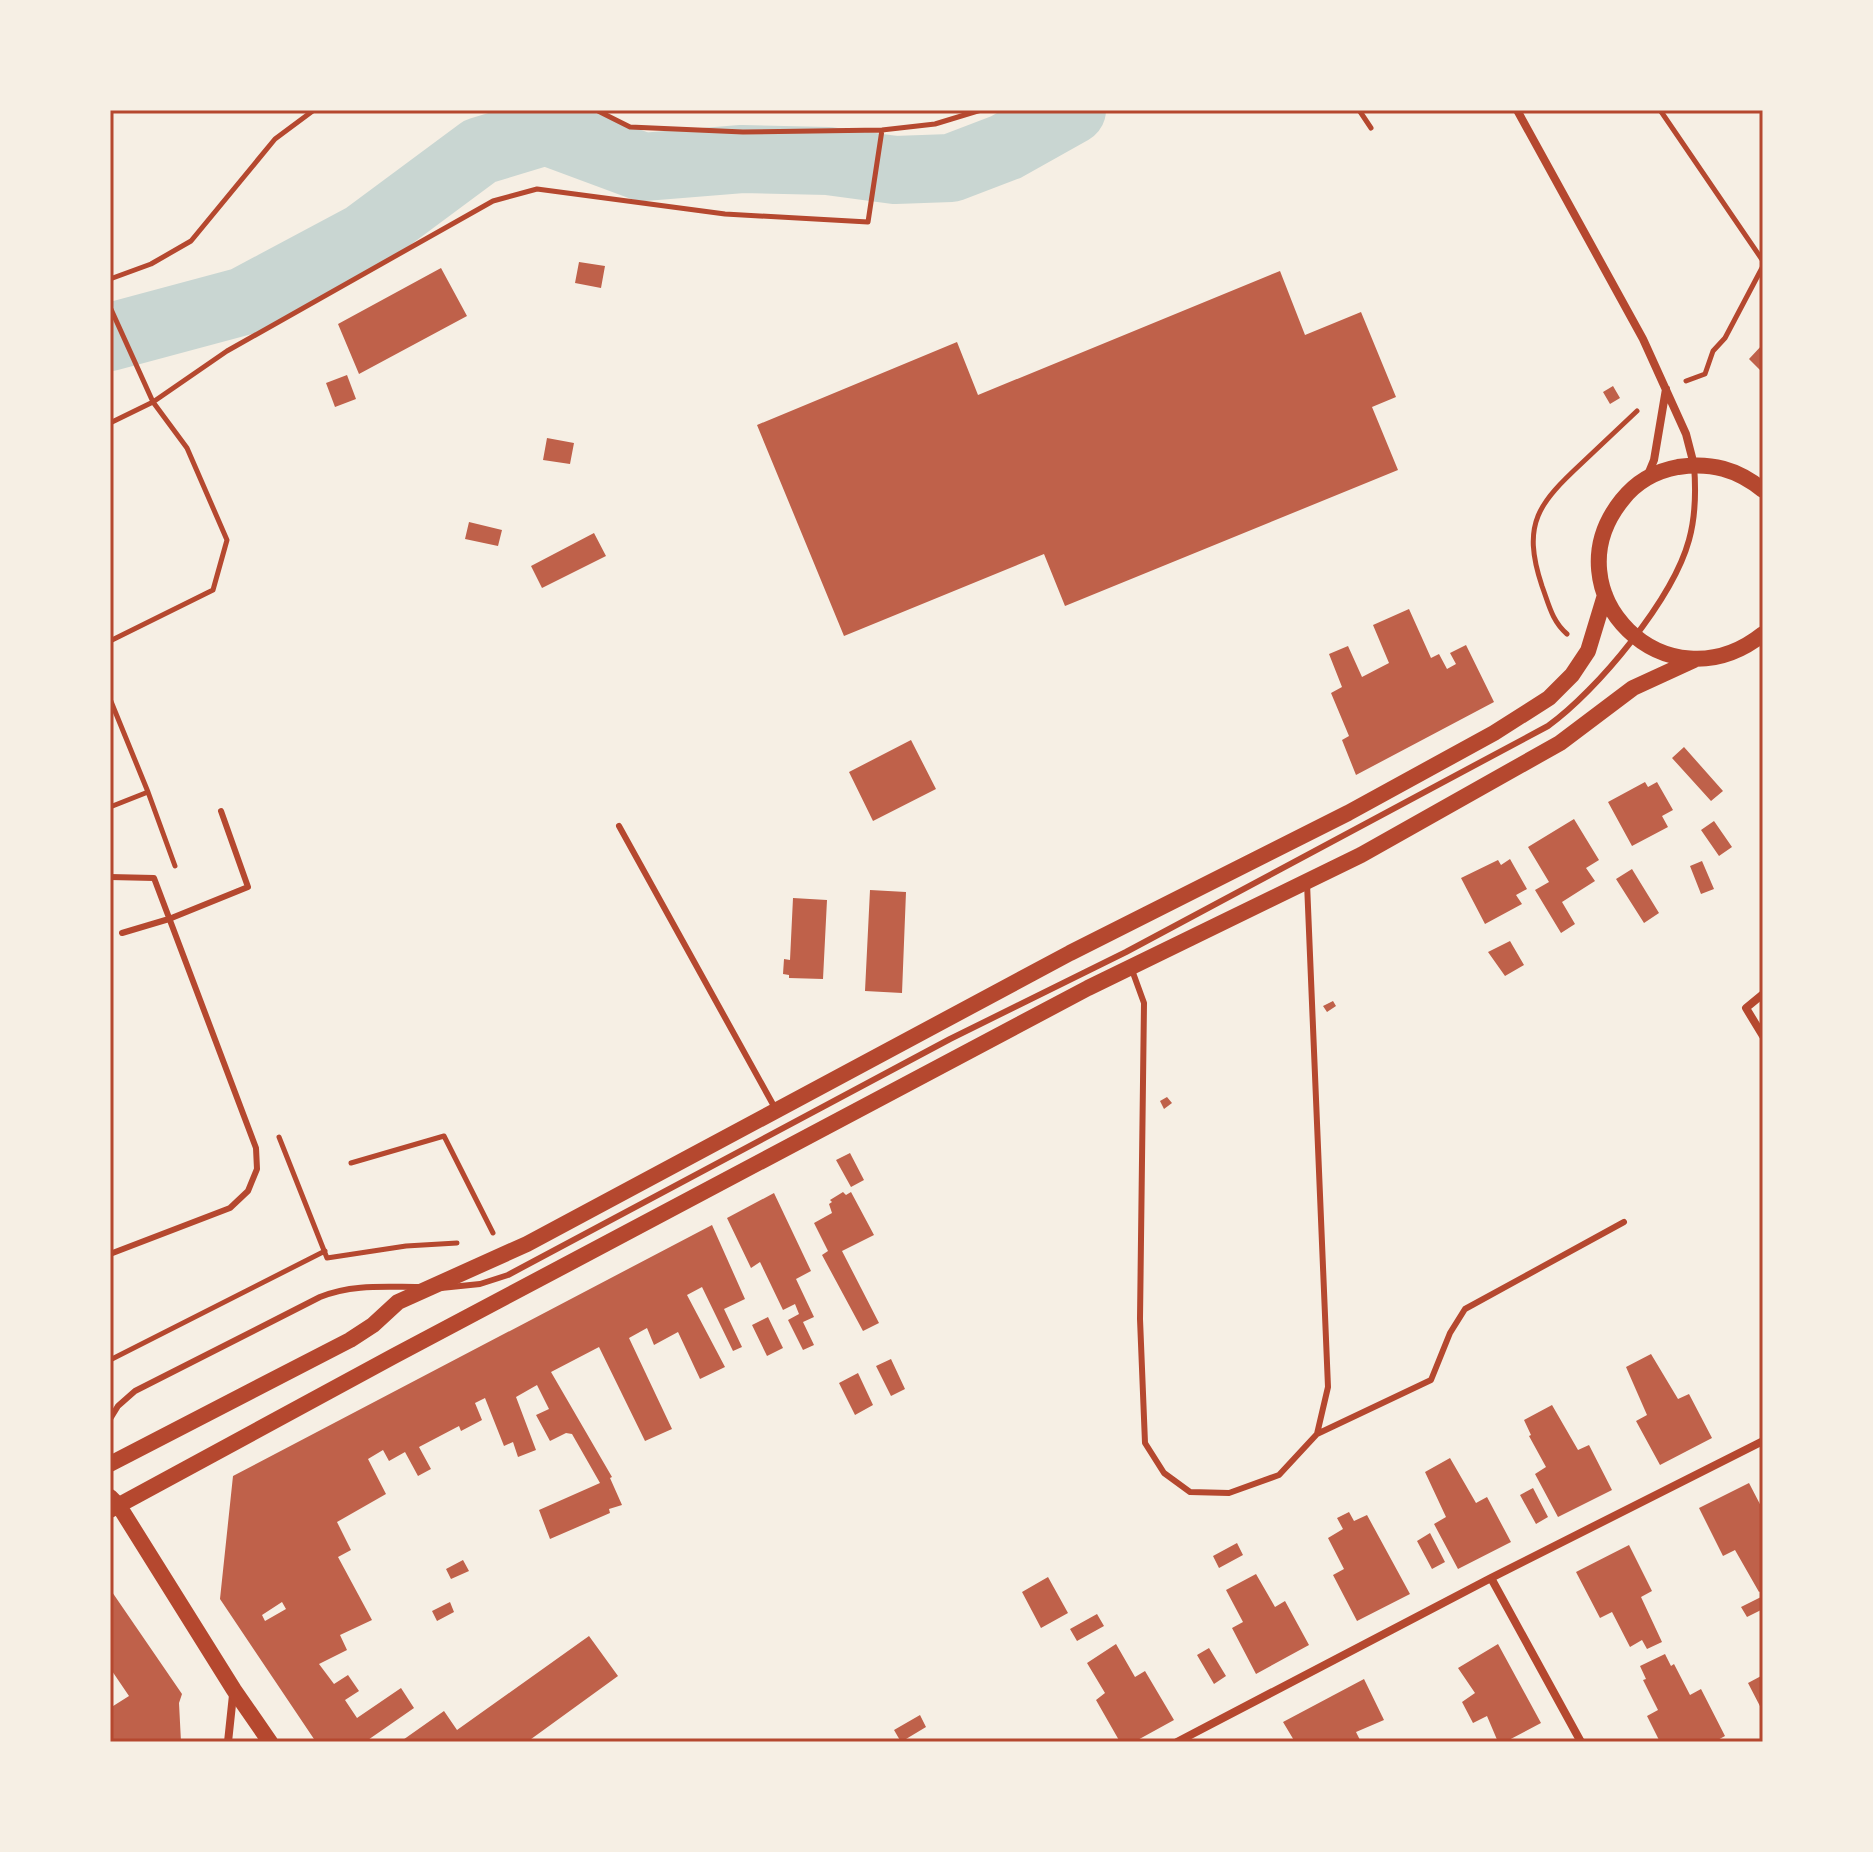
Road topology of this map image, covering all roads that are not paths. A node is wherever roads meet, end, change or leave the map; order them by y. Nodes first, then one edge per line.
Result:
1 (1517, 110) edge
2 (1666, 388) junction
3 (1694, 465) junction
4 (1647, 478) junction
5 (1763, 490) edge
6 (1605, 595) junction
7 (1763, 634) edge
8 (1635, 637) junction
9 (1694, 660) junction
10 (221, 811) dead end
11 (619, 826) dead end
12 (110, 877) edge
13 (1307, 883) junction
14 (169, 919) junction
15 (122, 933) dead end
16 (1130, 966) junction
17 (1763, 994) edge
18 (1763, 1036) edge
19 (777, 1111) junction
20 (1624, 1222) dead end
21 (110, 1254) edge
22 (427, 1288) junction
23 (110, 1419) edge
24 (1317, 1434) junction
25 (1763, 1441) edge
26 (110, 1464) edge
27 (113, 1504) edge
28 (1491, 1578) junction
29 (234, 1690) junction
30 (1580, 1741) edge
31 (228, 1742) edge
32 (270, 1742) edge
33 (1177, 1742) edge

1 - 2 street
2 - 3 street
2 - 4 street
3 - 4 main road
3 - 5 main road
3 - 8 lane
4 - 6 main road
6 - 8 main road
6 - 19 main road
7 - 9 main road
8 - 9 main road
8 - 22 lane
9 - 13 main road
10 - 14 lane
11 - 19 lane
12 - 14 lane
13 - 16 main road
13 - 24 lane
14 - 15 lane
14 - 21 lane
16 - 24 lane
16 - 27 main road
17 - 18 street
19 - 22 main road
20 - 24 lane
22 - 23 lane
22 - 26 main road
25 - 28 street
27 - 29 main road
28 - 30 street
28 - 33 street
29 - 31 street
29 - 32 main road

